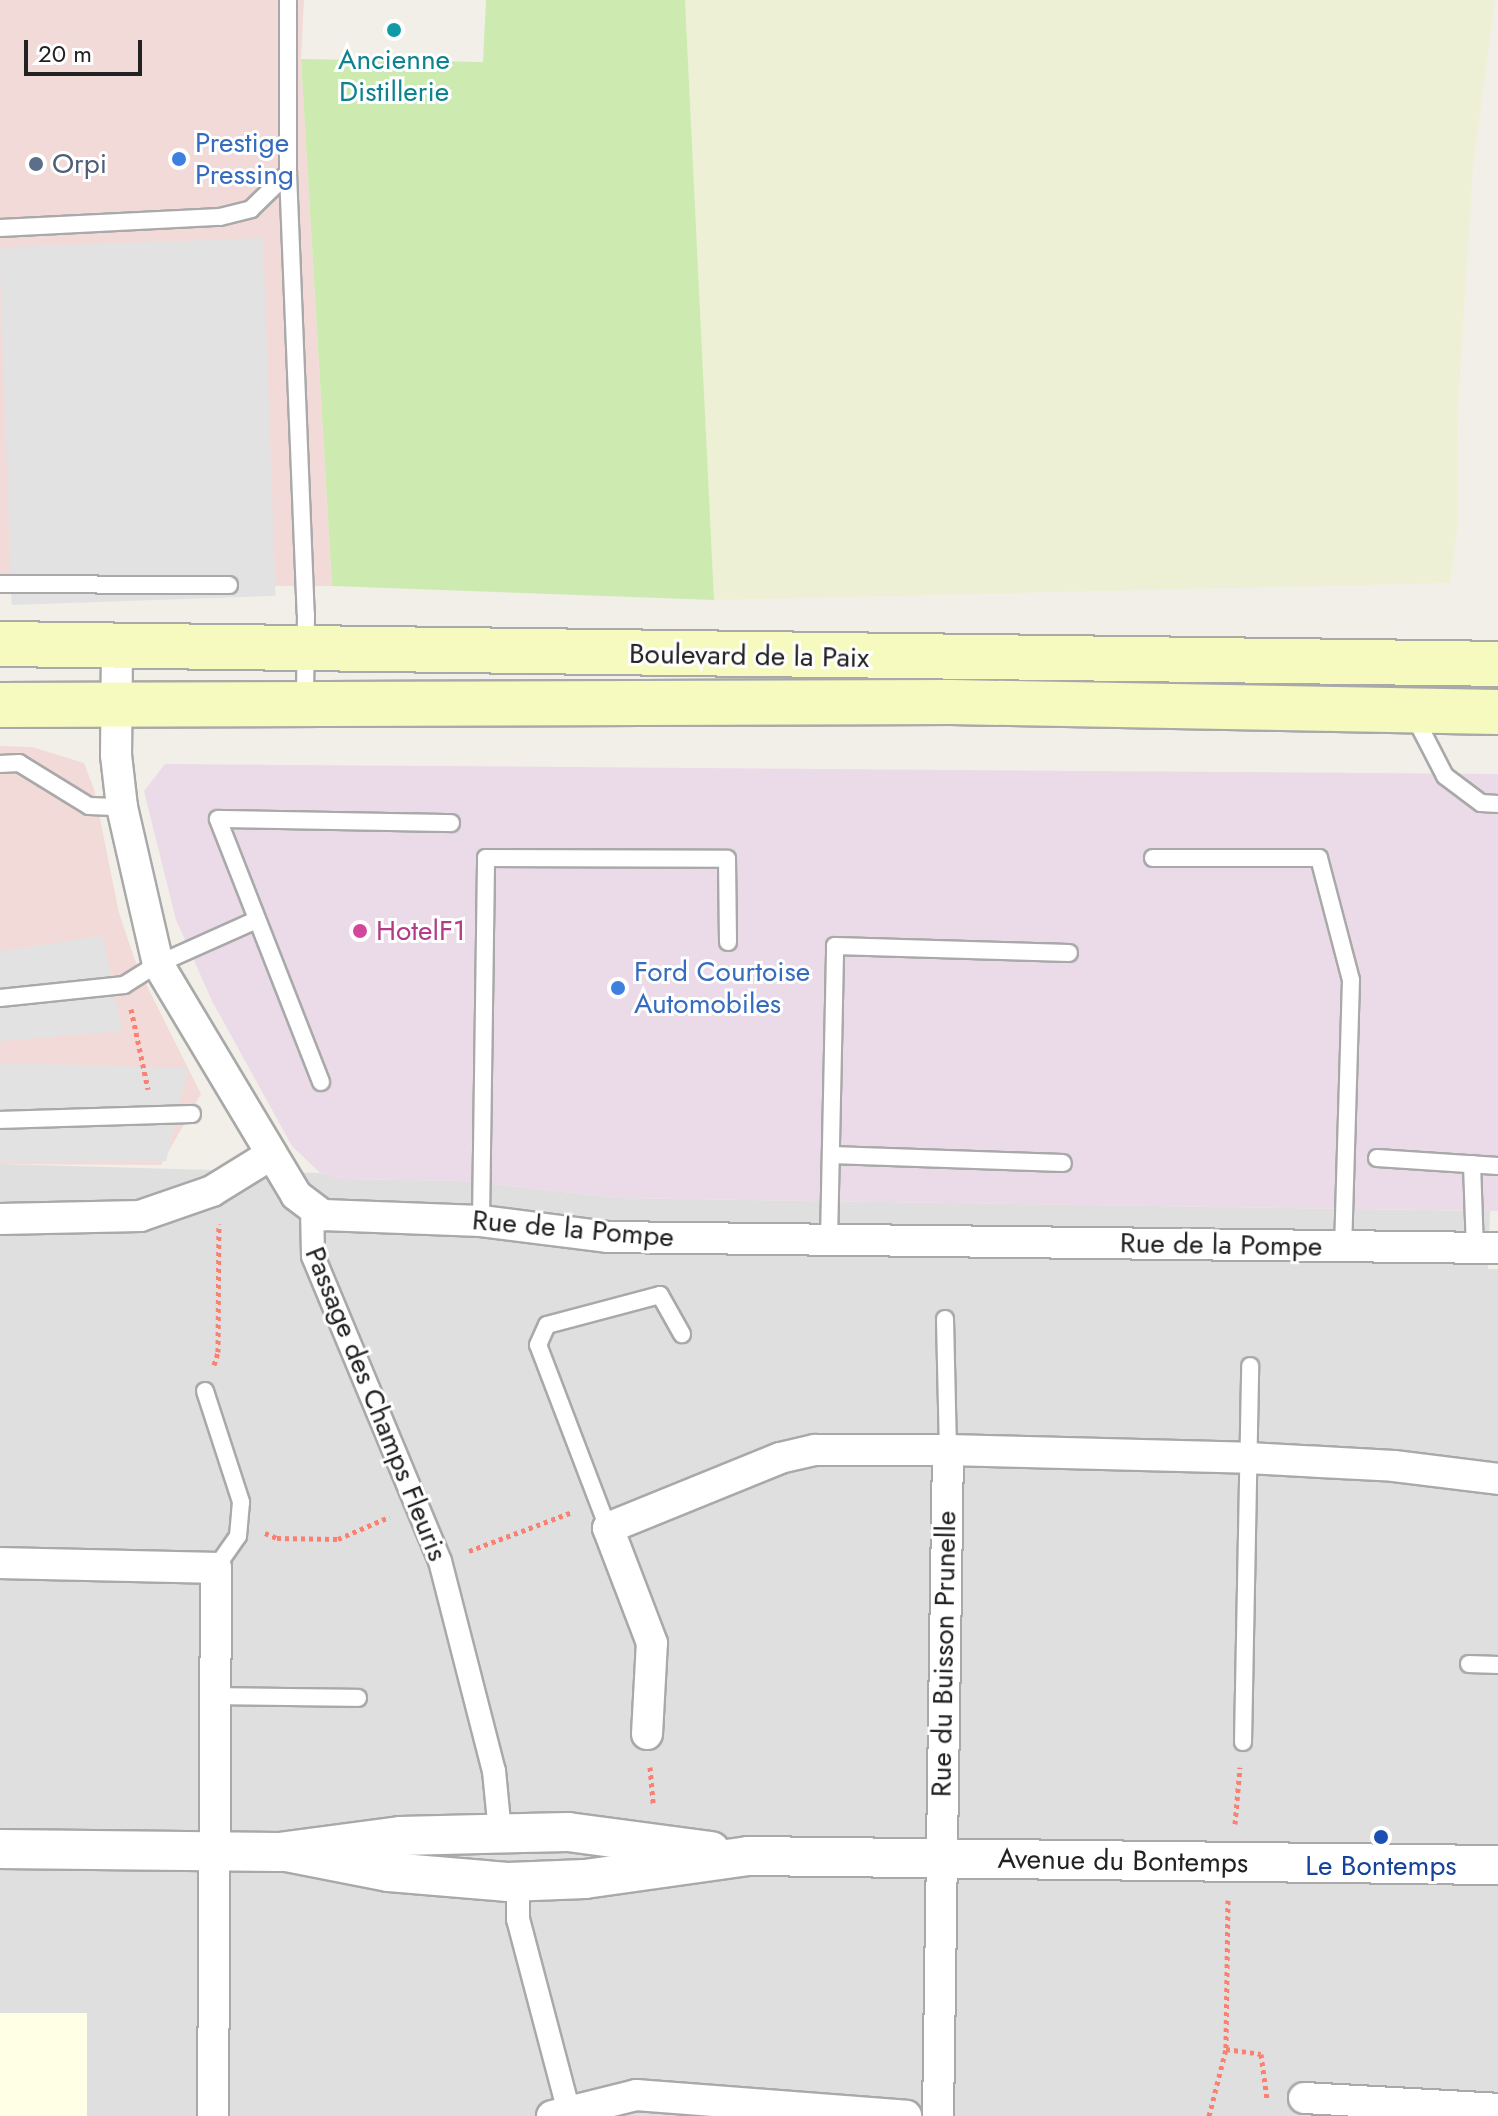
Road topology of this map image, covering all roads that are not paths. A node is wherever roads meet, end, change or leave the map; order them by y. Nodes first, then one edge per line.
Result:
1 (288, 0) edge
2 (288, 173) junction
3 (0, 228) edge
4 (0, 584) edge
5 (229, 585) dead end
6 (0, 644) edge
7 (117, 645) junction
8 (305, 647) junction
9 (1498, 664) edge
10 (0, 705) edge
11 (115, 706) junction
12 (305, 708) junction
13 (1410, 710) junction
14 (1498, 712) edge
15 (0, 764) edge
16 (1498, 804) edge
17 (122, 807) junction
18 (451, 823) dead end
19 (1153, 858) dead end
20 (254, 921) junction
21 (728, 942) dead end
22 (1069, 953) dead end
23 (158, 964) junction
24 (0, 998) edge
25 (321, 1082) dead end
26 (192, 1114) dead end
27 (0, 1120) edge
28 (272, 1154) junction
29 (831, 1155) junction
30 (1377, 1158) dead end
31 (1063, 1163) dead end
32 (1472, 1164) junction
33 (1498, 1166) edge
34 (312, 1208) junction
35 (0, 1219) edge
36 (481, 1221) junction
37 (829, 1240) junction
38 (1343, 1247) junction
39 (1487, 1248) edge
40 (945, 1319) dead end
41 (682, 1334) dead end
42 (1250, 1366) dead end
43 (205, 1391) road end
44 (948, 1450) junction
45 (1248, 1458) junction
46 (1498, 1479) edge
47 (604, 1515) junction
48 (0, 1563) edge
49 (216, 1568) junction
50 (1469, 1664) dead end
51 (1498, 1665) edge
52 (217, 1696) junction
53 (358, 1698) dead end
54 (647, 1734) road end
55 (1243, 1742) road end
56 (500, 1832) junction
57 (0, 1849) edge
58 (215, 1852) junction
59 (287, 1852) junction
60 (748, 1856) junction
61 (939, 1859) junction
62 (1498, 1865) edge
63 (518, 1882) junction
64 (1304, 2098) dead end
65 (1498, 2109) edge
66 (564, 2114) edge
67 (213, 2116) edge
68 (906, 2116) edge
69 (938, 2116) edge

1 - 2 lane
2 - 3 lane
2 - 8 lane
4 - 5 lane
6 - 7 main road, Boulevard de la Paix
7 - 8 main road, Boulevard de la Paix
7 - 11 street
8 - 9 main road, Boulevard de la Paix
8 - 12 lane
10 - 11 main road, Boulevard de la Paix
11 - 12 main road, Boulevard de la Paix
11 - 17 street
12 - 13 main road, Boulevard de la Paix
13 - 14 main road, Boulevard de la Paix
13 - 16 lane
15 - 17 lane
17 - 23 street
18 - 20 lane
19 - 38 lane
20 - 23 lane
20 - 25 lane
21 - 36 lane
22 - 29 lane
23 - 24 lane
23 - 28 street
26 - 27 lane
28 - 34 street
28 - 35 street
29 - 31 lane
29 - 37 lane
30 - 32 lane
32 - 33 lane
32 - 39 lane
34 - 36 street, Rue de la Pompe
34 - 56 street, Passage des Champs Fleuris
36 - 37 street, Rue de la Pompe
37 - 38 street, Rue de la Pompe
38 - 39 street, Rue de la Pompe
40 - 44 lane, Rue du Buisson Prunelle
41 - 47 lane
42 - 45 lane
43 - 49 lane
44 - 45 street
44 - 47 street
44 - 61 street, Rue du Buisson Prunelle
45 - 46 street
45 - 55 lane
47 - 54 street
48 - 49 street
49 - 52 street
50 - 51 lane
52 - 53 lane
52 - 58 street
56 - 59 street, Avenue du Bontemps
56 - 60 street, Avenue du Bontemps
57 - 58 street, Avenue du Bontemps
58 - 59 street, Avenue du Bontemps
58 - 67 street
59 - 63 street, Avenue du Bontemps
60 - 61 street, Avenue du Bontemps
60 - 63 street, Avenue du Bontemps
61 - 62 street, Avenue du Bontemps
61 - 69 street, Rue du Buisson Prunelle
63 - 66 street
64 - 65 street
66 - 68 street

